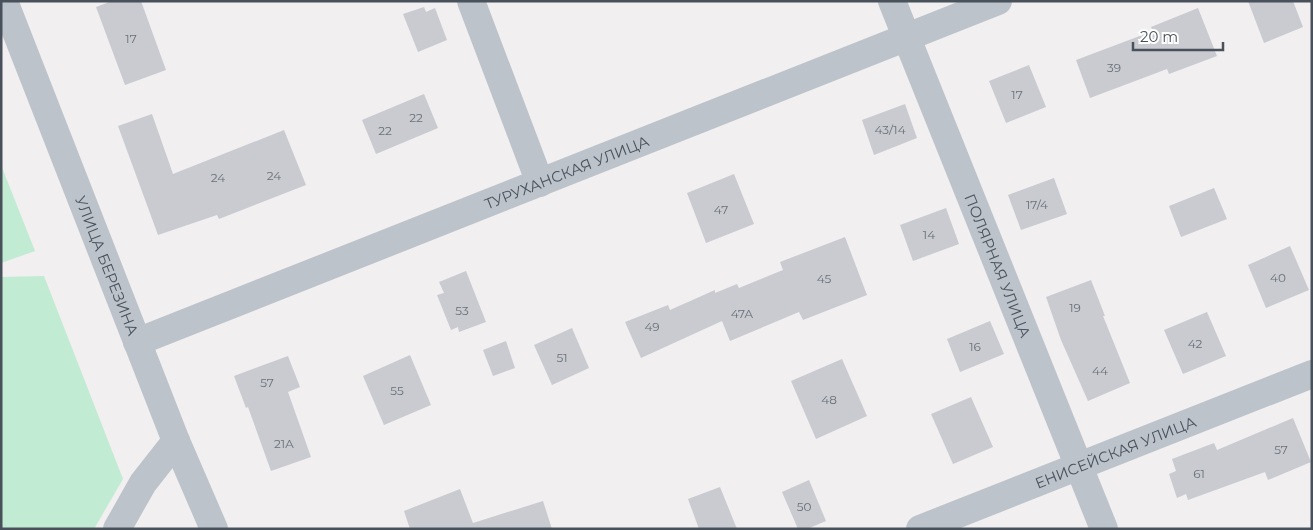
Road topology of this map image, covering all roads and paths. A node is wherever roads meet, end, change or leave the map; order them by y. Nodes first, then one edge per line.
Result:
1 (4, 1) edge
2 (471, 1) edge
3 (892, 1) edge
4 (998, 1) edge
5 (905, 37) junction
6 (540, 183) junction
7 (137, 342) junction
8 (1312, 374) edge
9 (176, 441) junction
10 (1080, 466) junction
11 (117, 529) edge
12 (214, 529) edge
13 (920, 529) edge
14 (1104, 529) edge

1 - 7 street, УЛИЦА БЕРЕЗИНА
2 - 6 street
3 - 5 street, ПОЛЯРНАЯ УЛИЦА
4 - 5 street, ТУРУХАНСКАЯ УЛИЦА
5 - 6 street, ТУРУХАНСКАЯ УЛИЦА
5 - 10 street, ПОЛЯРНАЯ УЛИЦА
6 - 7 street, ТУРУХАНСКАЯ УЛИЦА
7 - 9 street, УЛИЦА БЕРЕЗИНА
8 - 10 street, ЕНИСЕЙСКАЯ УЛИЦА
9 - 11 street
9 - 12 street, УЛИЦА БЕРЕЗИНА
10 - 13 street, ЕНИСЕЙСКАЯ УЛИЦА
10 - 14 street, ПОЛЯРНАЯ УЛИЦА

